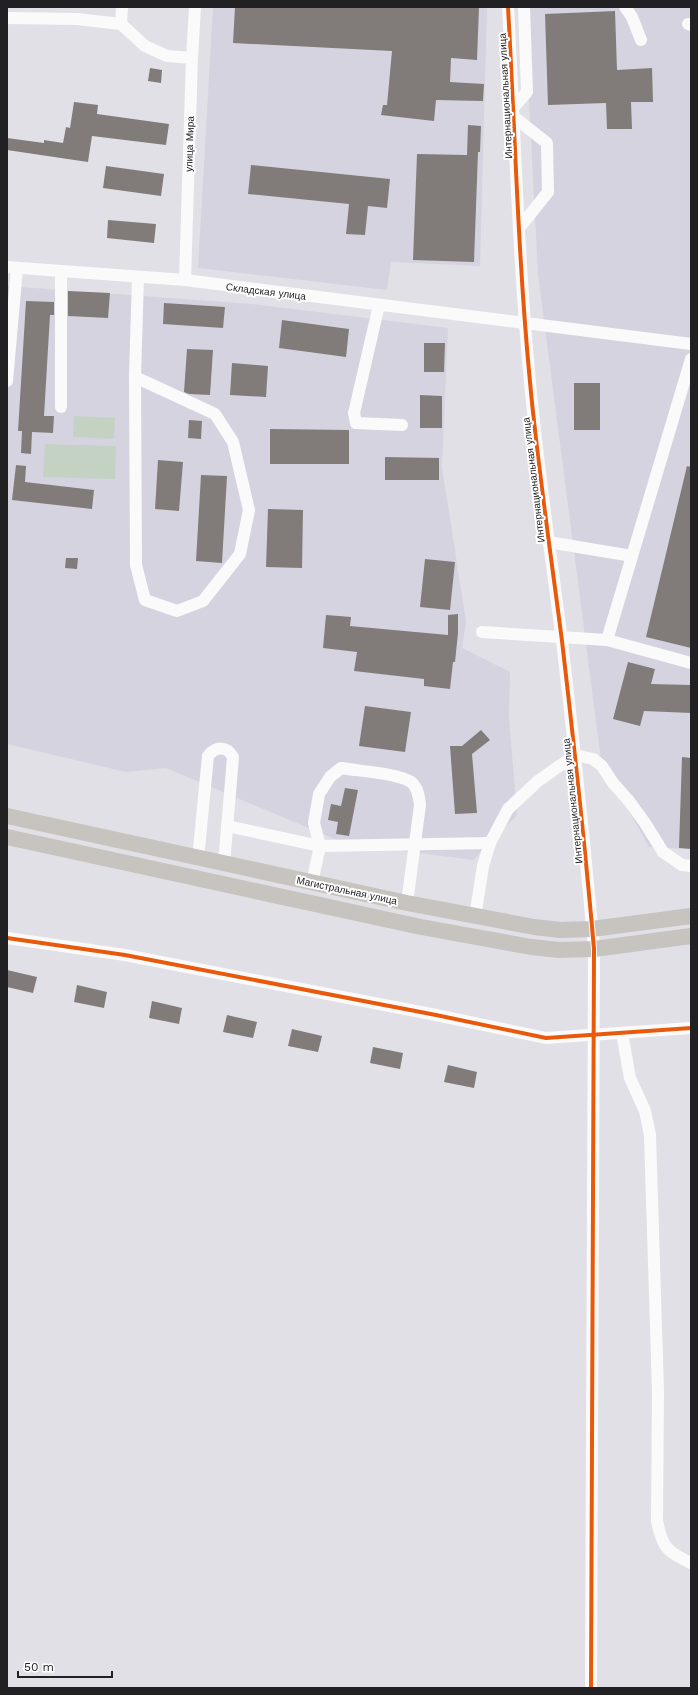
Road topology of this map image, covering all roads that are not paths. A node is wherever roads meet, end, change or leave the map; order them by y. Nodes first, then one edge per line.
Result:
1 (122, 7) edge
2 (195, 7) edge
3 (508, 7) edge
4 (524, 7) edge
5 (625, 7) edge
6 (7, 18) edge
7 (121, 24) junction
8 (641, 40) dead end
9 (192, 58) junction
10 (514, 112) junction
11 (520, 227) junction
12 (12, 267) edge
13 (61, 271) junction
14 (138, 276) junction
15 (185, 280) junction
16 (379, 305) junction
17 (525, 324) junction
18 (691, 344) edge
19 (691, 359) edge
20 (135, 377) junction
21 (7, 381) edge
22 (61, 407) dead end
23 (402, 425) dead end
24 (548, 542) junction
25 (632, 556) junction
26 (482, 632) dead end
27 (561, 638) junction
28 (607, 640) junction
29 (691, 663) edge
30 (576, 755) junction
31 (7, 816) edge
32 (227, 826) junction
33 (7, 837) edge
34 (490, 843) junction
35 (415, 844) junction
36 (320, 846) junction
37 (198, 859) junction
38 (224, 864) junction
39 (691, 866) edge
40 (312, 883) junction
41 (407, 903) junction
42 (691, 916) edge
43 (475, 917) junction
44 (592, 928) junction
45 (691, 936) edge
46 (7, 938) edge
47 (594, 949) junction
48 (691, 1028) edge
49 (622, 1032) junction
50 (593, 1035) junction
51 (691, 1563) edge
52 (591, 1688) edge

1 - 7 street
2 - 9 street, улица Мира
3 - 10 street, Интернациональная улица
4 - 10 street
5 - 8 street
6 - 7 street
7 - 9 street
9 - 15 street, улица Мира
10 - 11 street, Интернациональная улица
10 - 11 street
11 - 17 street, Интернациональная улица
12 - 13 street, Складская улица
12 - 21 street
13 - 14 street, Складская улица
13 - 22 street
14 - 15 street, Складская улица
14 - 20 street
15 - 16 street, Складская улица
16 - 17 street, Складская улица
16 - 23 street
17 - 18 street, Складская улица
17 - 24 street, Интернациональная улица
19 - 25 street
20 - 20 street
24 - 25 street
24 - 27 street, Интернациональная улица
25 - 28 street
26 - 27 street
27 - 28 street
27 - 30 street, Интернациональная улица
28 - 29 street
30 - 34 street
30 - 39 street
30 - 44 street, Интернациональная улица
31 - 37 main road, Магистральная улица
32 - 36 street
32 - 37 street
32 - 38 street
33 - 47 main road, Магистральная улица
34 - 35 street
34 - 43 street
35 - 36 street
35 - 36 street
35 - 41 street
36 - 40 street
37 - 38 main road, Магистральная улица
38 - 40 main road, Магистральная улица
40 - 41 main road, Магистральная улица
41 - 43 main road, Магистральная улица
42 - 44 main road, Магистральная улица
43 - 44 main road, Магистральная улица
44 - 47 street, Интернациональная улица
45 - 47 main road, Магистральная улица
46 - 50 street
47 - 50 street, Интернациональная улица
48 - 49 street
49 - 50 street
49 - 51 street
50 - 52 street, Интернациональная улица

